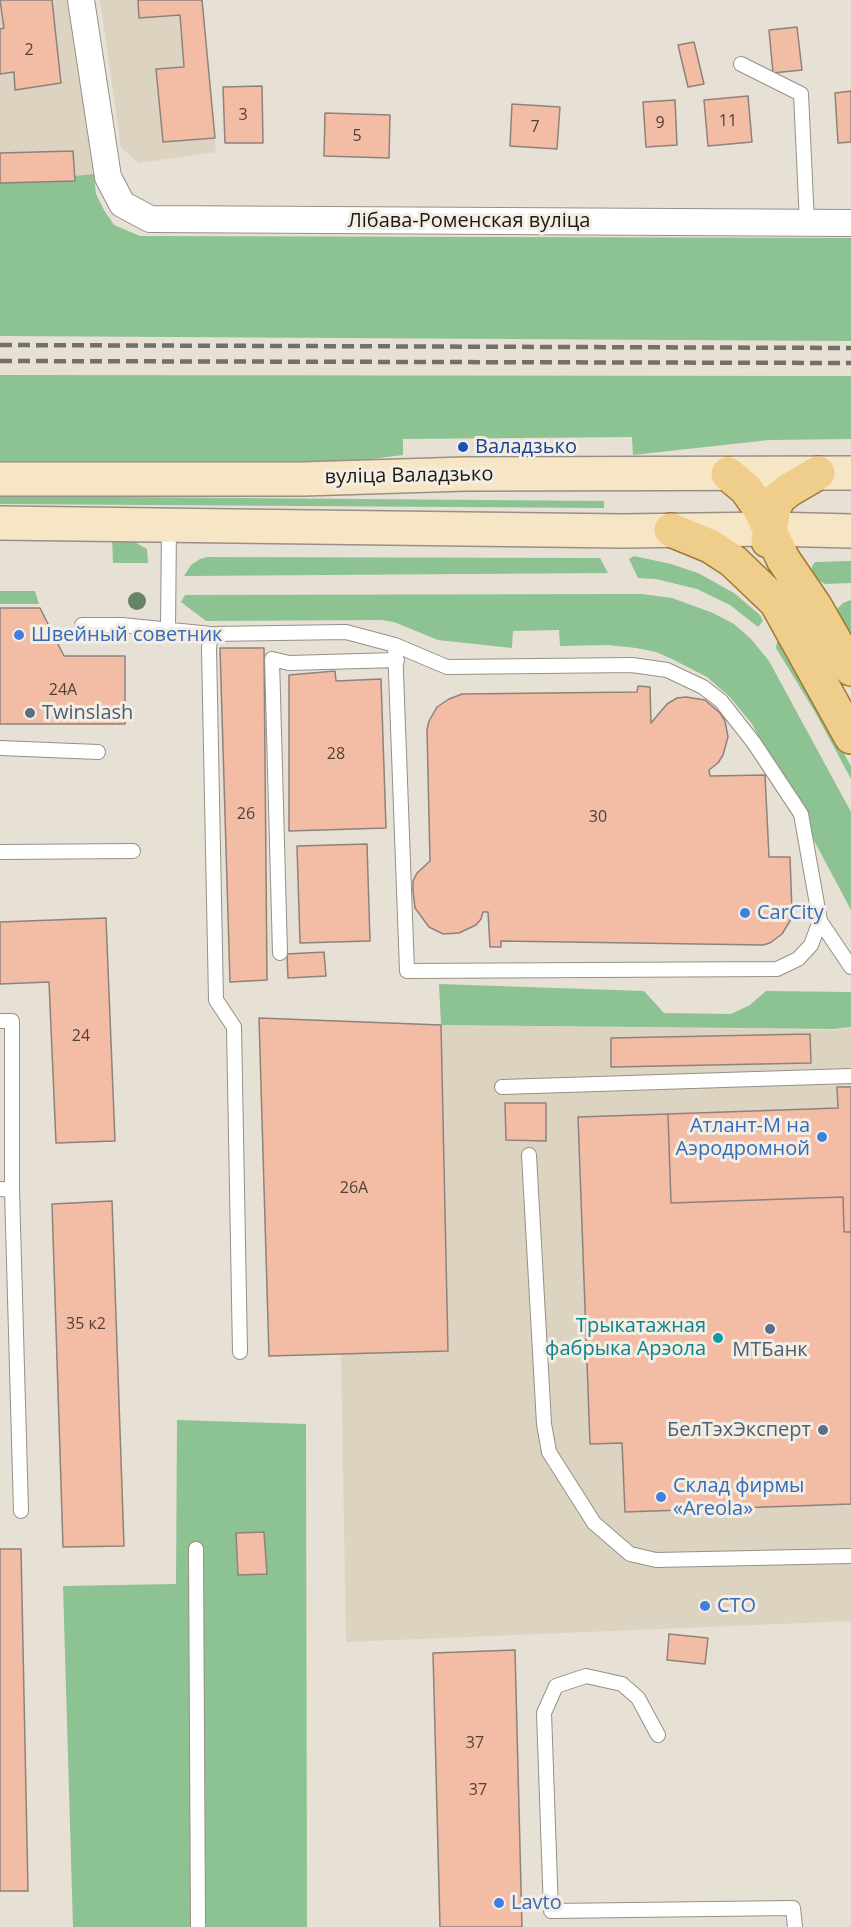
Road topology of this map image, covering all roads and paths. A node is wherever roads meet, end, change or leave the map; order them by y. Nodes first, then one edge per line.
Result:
1 (81, 0) edge
2 (741, 64) dead end
3 (807, 223) junction
4 (851, 223) edge
5 (818, 473) junction
6 (851, 473) edge
7 (728, 474) junction
8 (0, 479) edge
9 (0, 523) edge
10 (169, 526) junction
11 (770, 529) junction
12 (670, 530) junction
13 (851, 531) edge
14 (776, 602) junction
15 (82, 625) dead end
16 (168, 630) junction
17 (211, 634) junction
18 (395, 645) junction
19 (397, 660) junction
20 (851, 669) edge
21 (851, 737) edge
22 (0, 748) edge
23 (98, 752) dead end
24 (133, 851) dead end
25 (0, 852) edge
26 (820, 921) junction
27 (280, 953) dead end
28 (851, 967) edge
29 (0, 1021) edge
30 (851, 1076) edge
31 (502, 1087) dead end
32 (529, 1155) dead end
33 (6, 1190) edge
34 (240, 1352) dead end
35 (21, 1511) dead end
36 (196, 1549) dead end
37 (851, 1556) edge
38 (658, 1735) dead end
39 (198, 1927) edge
40 (795, 1927) edge

1 - 3 street, Лібава-Роменская вуліца
2 - 3 lane
3 - 4 street, Лібава-Роменская вуліца
5 - 6 main road, вуліца Валадзько
5 - 7 main road, вуліца Валадзько
5 - 11 main road
7 - 8 main road, вуліца Валадзько
7 - 11 main road
9 - 10 main road
10 - 12 main road
10 - 16 lane
11 - 12 main road
11 - 13 main road
11 - 14 main road
11 - 20 main road
12 - 14 main road
14 - 21 main road
15 - 16 lane
16 - 17 lane
17 - 18 lane
17 - 34 lane
18 - 19 lane
18 - 26 lane
19 - 26 lane
19 - 27 lane
22 - 23 lane
24 - 25 lane
26 - 28 lane
29 - 33 lane
30 - 31 lane
32 - 37 lane
33 - 35 lane
36 - 39 lane
38 - 40 lane

